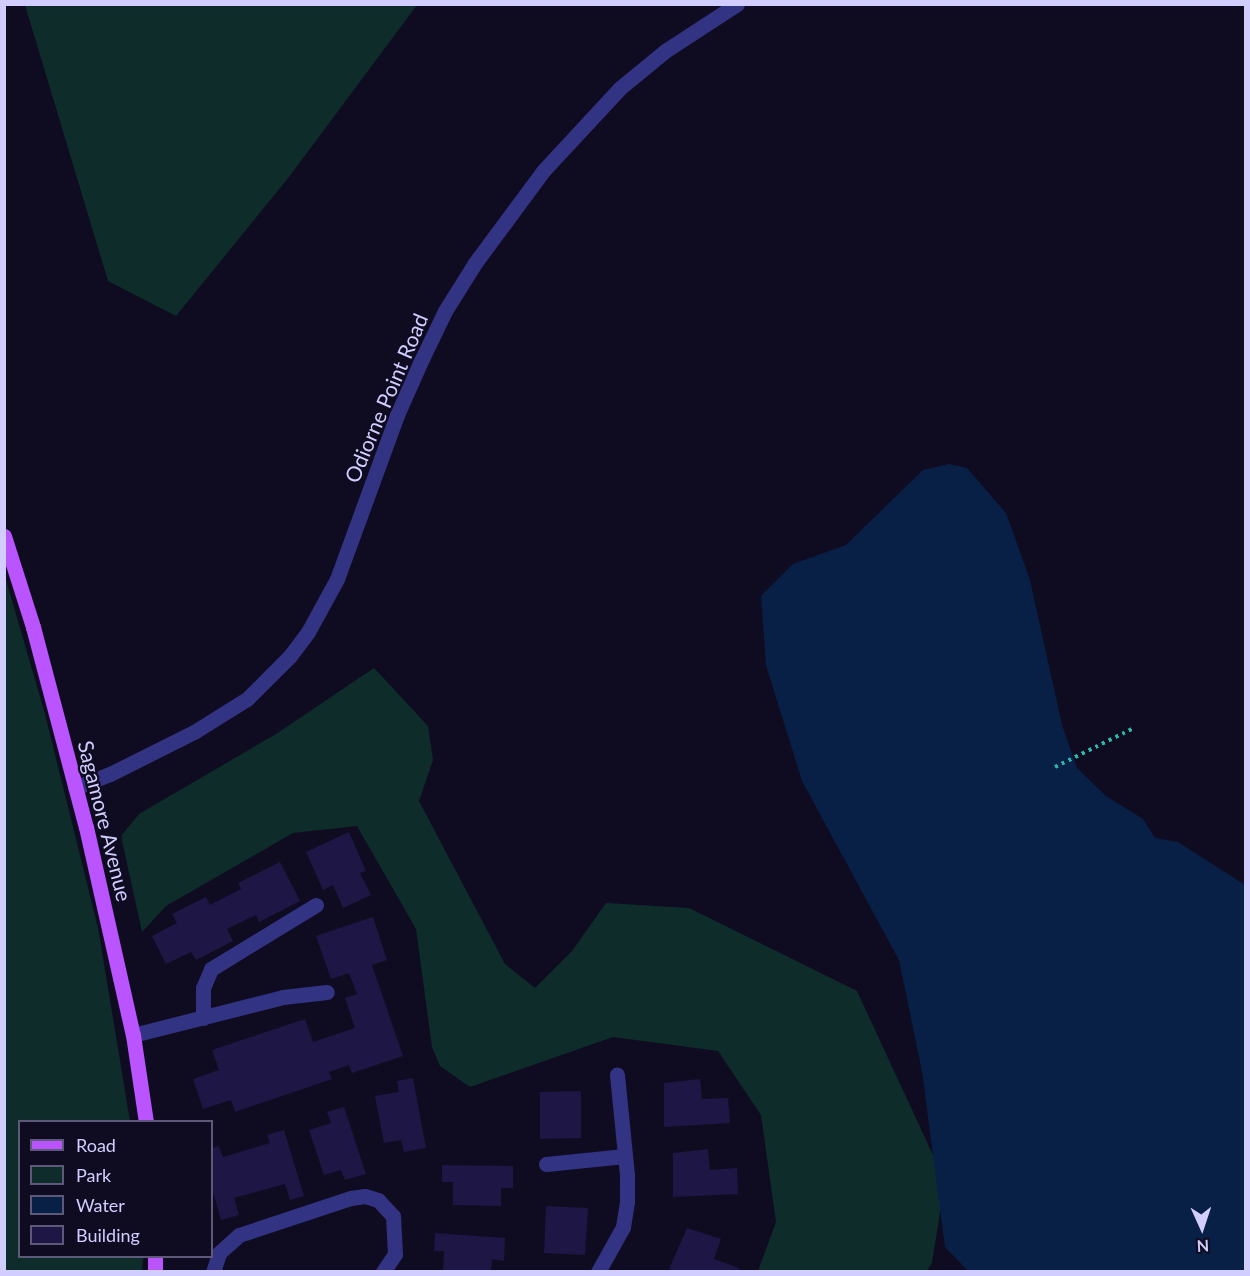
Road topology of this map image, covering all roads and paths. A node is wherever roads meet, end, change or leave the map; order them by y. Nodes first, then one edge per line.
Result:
1 (736, 4) edge
2 (4, 536) edge
3 (1134, 728) dead end
4 (1055, 766) dead end
5 (75, 788) junction
6 (316, 905) dead end
7 (327, 992) dead end
8 (203, 1017) junction
9 (134, 1035) junction
10 (616, 1074) dead end
11 (146, 1120) edge
12 (625, 1155) junction
13 (546, 1164) dead end
14 (213, 1272) edge
15 (383, 1272) edge
16 (598, 1272) edge

1 - 5 street, Odiorne Point Road
2 - 5 main road, Sagamore Avenue
3 - 4 path
5 - 9 main road, Sagamore Avenue
6 - 8 street
7 - 8 street
8 - 9 street
9 - 11 main road, Sagamore Avenue
10 - 12 street
12 - 13 street
12 - 16 street
14 - 15 street

